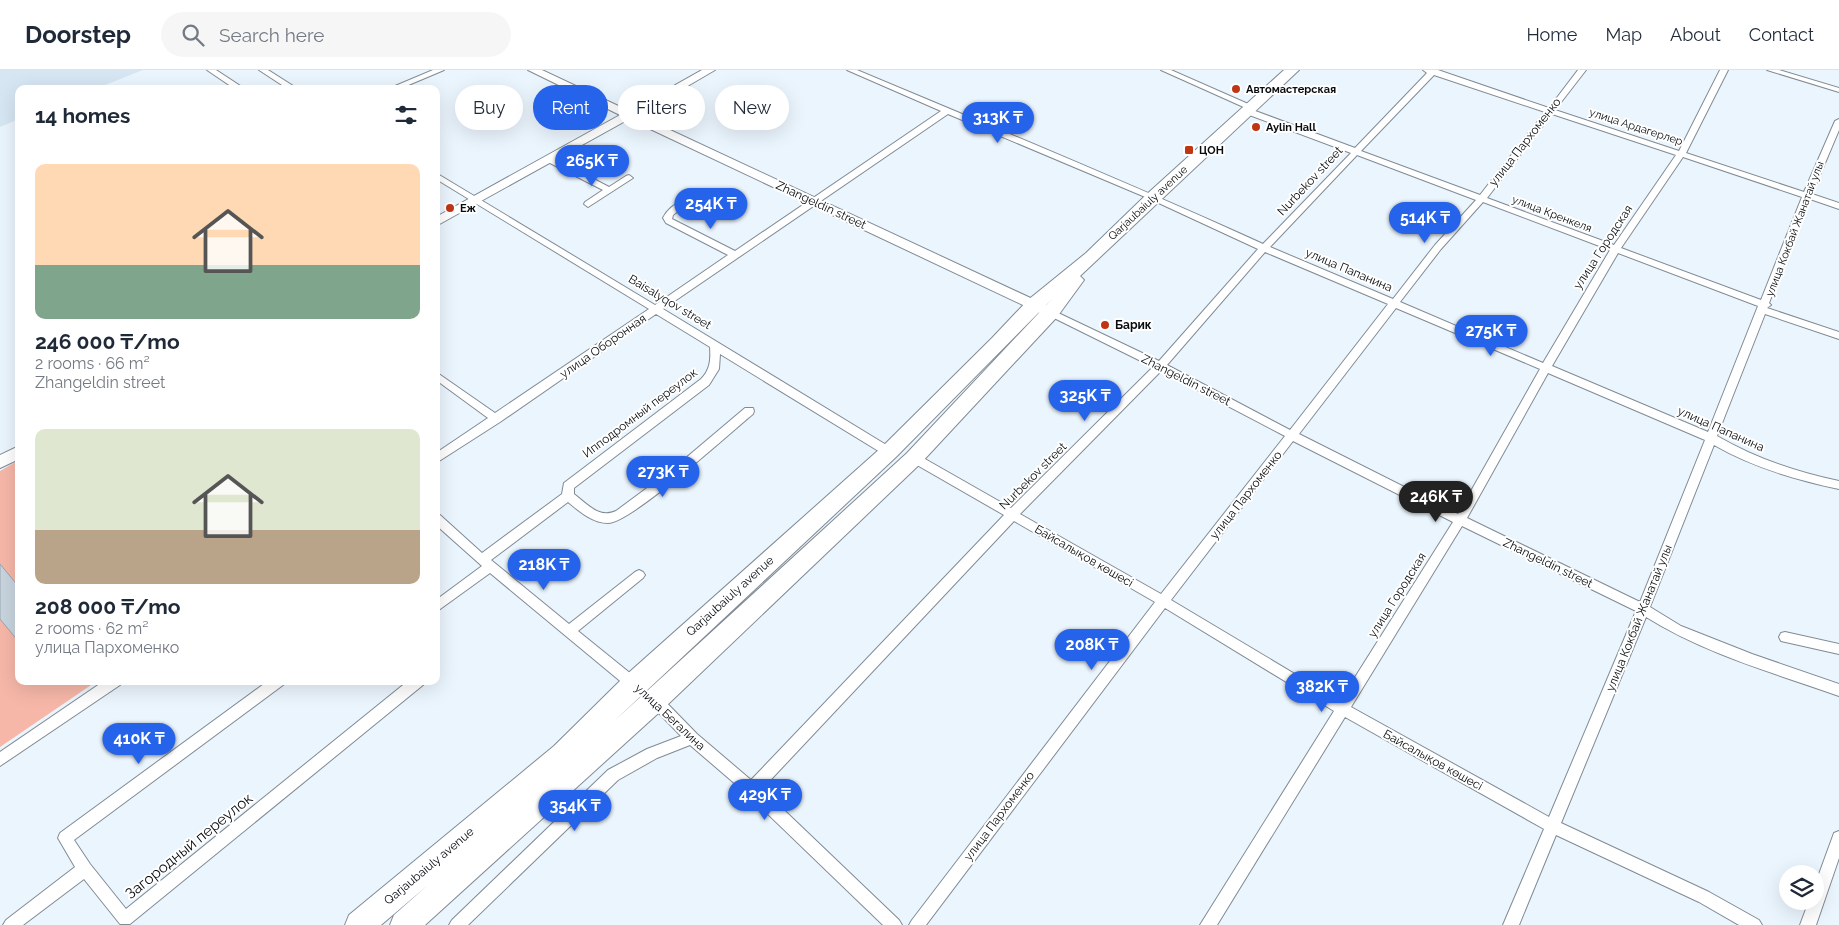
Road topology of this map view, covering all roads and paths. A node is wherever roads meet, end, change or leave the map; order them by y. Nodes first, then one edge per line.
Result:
1 (211, 70) edge
2 (263, 70) edge
3 (440, 70) edge
4 (533, 70) edge
5 (710, 70) edge
6 (851, 70) edge
7 (1165, 70) edge
8 (1292, 70) edge
9 (1582, 70) edge
10 (1724, 70) edge
11 (1771, 70) edge
12 (1431, 71) edge
13 (235, 85) edge
14 (287, 85) edge
15 (402, 85) edge
16 (683, 85) edge
17 (1839, 90) edge
18 (618, 109) edge
19 (1249, 109) junction
20 (948, 110) junction
21 (1550, 110) junction
22 (618, 121) edge
23 (1839, 121) edge
24 (661, 130) edge
25 (1354, 152) junction
26 (1682, 153) junction
27 (549, 159) junction
28 (440, 177) edge
29 (629, 178) dead end
30 (609, 190) junction
31 (1807, 195) junction
32 (1153, 197) junction
33 (1481, 199) junction
34 (477, 200) junction
35 (813, 202) junction
36 (588, 204) dead end
37 (683, 204) dead end
38 (1839, 206) edge
39 (440, 220) edge
40 (1264, 248) junction
41 (1616, 250) junction
42 (735, 255) junction
43 (1395, 304) junction
44 (1764, 307) junction
45 (1043, 308) junction
46 (657, 309) junction
47 (1835, 334) edge
48 (715, 344) junction
49 (1160, 366) junction
50 (1546, 367) junction
51 (440, 378) edge
52 (749, 411) dead end
53 (496, 419) junction
54 (1293, 436) junction
55 (1711, 438) junction
56 (889, 452) junction
57 (15, 454) edge
58 (440, 456) edge
59 (914, 458) junction
60 (0, 462) edge
61 (1839, 485) edge
62 (568, 496) junction
63 (1012, 515) junction
64 (1460, 520) junction
65 (440, 522) edge
66 (486, 563) junction
67 (639, 575) dead end
68 (1163, 601) junction
69 (440, 603) edge
70 (1643, 609) junction
71 (571, 630) junction
72 (1784, 637) dead end
73 (1839, 649) edge
74 (634, 684) junction
75 (109, 685) edge
76 (273, 685) edge
77 (413, 685) edge
78 (1839, 690) edge
79 (655, 700) junction
80 (1342, 709) junction
81 (692, 738) junction
82 (0, 760) edge
83 (752, 789) junction
84 (1552, 826) junction
85 (1839, 838) edge
86 (86, 869) junction
87 (407, 924) edge
88 (11, 925) edge
89 (359, 925) edge
90 (457, 925) edge
91 (894, 925) edge
92 (917, 925) edge
93 (1208, 925) edge
94 (1511, 925) edge
95 (1754, 925) edge
96 (1808, 925) edge

1 - 13 street
2 - 14 street
3 - 15 street
4 - 18 street, Zhangeldin street
5 - 16 street
6 - 20 street, улица Папанина
7 - 19 street, улица Кренкеля
8 - 19 highway, Qarjaubaiuly avenue
9 - 21 street, улица Пархоменко
10 - 26 street, улица Городская
11 - 17 street
12 - 21 street, улица Ардагерлер
12 - 25 street, Nurbekov street
19 - 25 street, улица Кренкеля
19 - 32 highway, Qarjaubaiuly avenue
20 - 32 street, улица Папанина
20 - 35 street, улица Оборонная
21 - 26 street, улица Ардагерлер
21 - 33 street, улица Пархоменко
22 - 27 street
23 - 31 street, улица Кокбай Жанатай улы
24 - 35 street, Zhangeldin street
25 - 33 street, улица Кренкеля
25 - 40 street, Nurbekov street
26 - 31 street, улица Ардагерлер
26 - 41 street, улица Городская
27 - 30 street
27 - 34 street
28 - 34 street, Baisalyqov street
29 - 30 street
30 - 36 street
31 - 38 street, улица Ардагерлер
31 - 44 street, улица Кокбай Жанатай улы
32 - 40 street, улица Папанина
32 - 45 highway, Qarjaubaiuly avenue
33 - 41 street, улица Кренкеля
33 - 43 street, улица Пархоменко
34 - 39 street
34 - 46 street, Baisalyqov street
35 - 42 street, улица Оборонная
35 - 45 street, Zhangeldin street
37 - 42 street
40 - 43 street, улица Папанина
40 - 49 street, Nurbekov street
41 - 44 street, улица Кренкеля
41 - 50 street, улица Городская
42 - 46 street, улица Оборонная
43 - 50 street, улица Папанина
43 - 54 street, улица Пархоменко
44 - 47 street, улица Кокбай Жанатай улы
44 - 55 street, улица Кокбай Жанатай улы
45 - 49 street, Zhangeldin street
45 - 56 highway, Qarjaubaiuly avenue
45 - 59 highway, Qarjaubaiuly avenue
46 - 48 street, Baisalyqov street
46 - 53 street, улица Оборонная
48 - 56 street, Baisalyqov street
48 - 62 street, Ипподромный переулок
49 - 54 street, Zhangeldin street
49 - 63 street, Nurbekov street
50 - 55 street, улица Папанина
50 - 64 street, улица Городская
51 - 53 street
52 - 62 street
53 - 58 street, улица Оборонная
54 - 64 street, Zhangeldin street
54 - 68 street, улица Пархоменко
55 - 61 street, улица Папанина
55 - 70 street, улица Кокбай Жанатай улы
56 - 74 highway, Qarjaubaiuly avenue
57 - 60 street
59 - 63 street, Байсалықов көшесі
59 - 79 highway, Qarjaubaiuly avenue
62 - 66 street, Ипподромный переулок
63 - 68 street, Байсалықов көшесі
63 - 83 street, Nurbekov street
64 - 70 street, Zhangeldin street
64 - 80 street, улица Городская
65 - 66 street, улица Бегалина
66 - 69 street, Ипподромный переулок
66 - 71 street, улица Бегалина
67 - 71 street
68 - 80 street, Байсалықов көшесі
68 - 92 street, улица Пархоменко
70 - 78 street, Zhangeldin street
70 - 84 street, улица Кокбай Жанатай улы
71 - 74 street, улица Бегалина
72 - 73 street
74 - 79 street, улица Бегалина
74 - 89 highway, Qarjaubaiuly avenue
75 - 82 street
76 - 86 street, Загородный переулок
77 - 86 street, Загородный переулок
79 - 81 street, улица Бегалина
79 - 87 highway, Qarjaubaiuly avenue
80 - 84 street, Байсалықов көшесі
80 - 93 street, улица Городская
81 - 83 street, улица Бегалина
81 - 90 street
83 - 91 street, улица Бегалина
84 - 94 street, улица Кокбай Жанатай улы
84 - 95 street, Байсалықов көшесі
85 - 96 street
86 - 88 street

